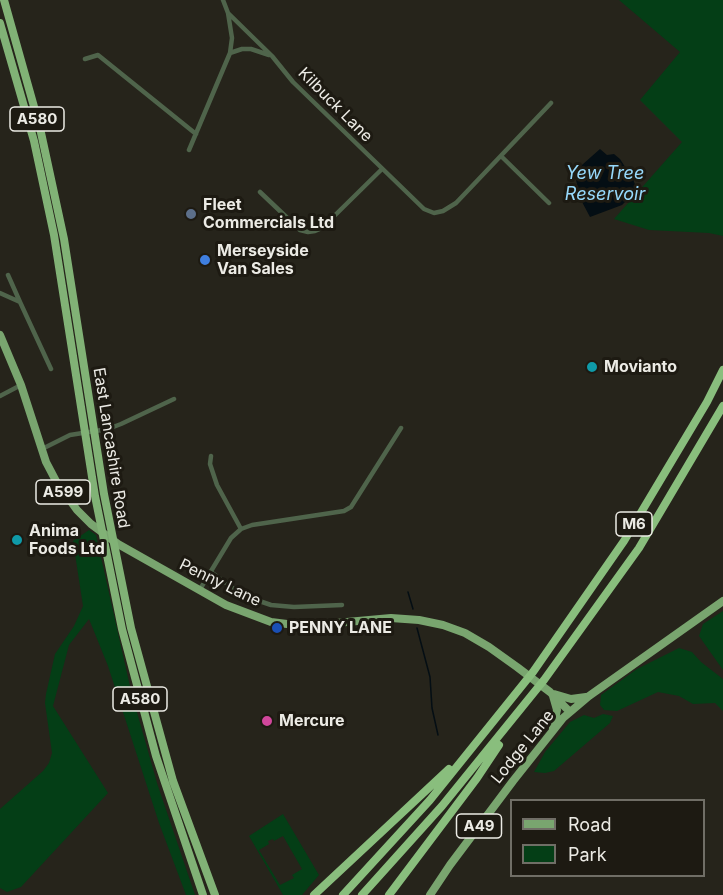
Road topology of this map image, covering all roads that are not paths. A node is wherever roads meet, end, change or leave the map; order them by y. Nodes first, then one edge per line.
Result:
1 (4, 0) edge
2 (223, 0) edge
3 (228, 13) junction
4 (0, 23) edge
5 (230, 53) junction
6 (272, 56) junction
7 (85, 59) dead end
8 (551, 103) dead end
9 (196, 134) junction
10 (189, 150) dead end
11 (501, 156) junction
12 (382, 169) junction
13 (260, 192) dead end
14 (549, 203) dead end
15 (8, 274) dead end
16 (0, 293) edge
17 (20, 302) junction
18 (0, 335) edge
19 (51, 369) dead end
20 (723, 370) edge
21 (21, 385) junction
22 (0, 396) edge
23 (174, 399) dead end
24 (723, 406) edge
25 (401, 428) dead end
26 (90, 431) junction
27 (42, 449) junction
28 (211, 456) dead end
29 (241, 529) junction
30 (211, 572) junction
31 (199, 591) junction
32 (723, 601) edge
33 (334, 605) junction
34 (342, 605) dead end
35 (335, 612) dead end
36 (550, 692) junction
37 (589, 696) junction
38 (570, 712) junction
39 (519, 713) junction
40 (553, 728) junction
41 (470, 750) junction
42 (203, 895) edge
43 (216, 895) edge
44 (314, 895) edge
45 (344, 895) edge
46 (362, 895) edge
47 (389, 895) edge
48 (430, 895) edge

1 - 26 highway, East Lancashire Road / A580
2 - 3 street, Kilbuck Lane
3 - 5 street, Kilbuck Lane
3 - 6 street, Kilbuck Lane
4 - 26 highway, East Lancashire Road / A580
5 - 6 street
5 - 9 street, Kilbuck Lane
6 - 12 street, Kilbuck Lane
7 - 9 street
8 - 11 street, Kilbuck Lane
9 - 10 street, Kilbuck Lane
11 - 12 street, Kilbuck Lane
11 - 14 street
12 - 13 street
15 - 17 street
16 - 17 street
17 - 19 street
18 - 21 main road, Penny Lane / A599
20 - 41 highway, M6
21 - 22 street
21 - 27 main road, Penny Lane / A599
23 - 27 street
24 - 39 highway, M6
25 - 29 street
26 - 42 highway, East Lancashire Road / A580
26 - 43 highway, East Lancashire Road / A580
27 - 31 main road, Penny Lane / A599
28 - 29 street
29 - 30 street
30 - 31 street
30 - 33 street
31 - 36 main road, Penny Lane / A599
32 - 37 main road, Lodge Lane / A49
33 - 34 street
33 - 35 street
36 - 37 main road, A599
36 - 38 main road, Penny Lane / A599
36 - 40 main road
37 - 38 main road, Lodge Lane / A49
38 - 40 main road, Lodge Lane / A49
39 - 46 highway, M6
39 - 47 highway
40 - 48 main road, Lodge Lane / A49
41 - 44 highway
41 - 45 highway, M6

